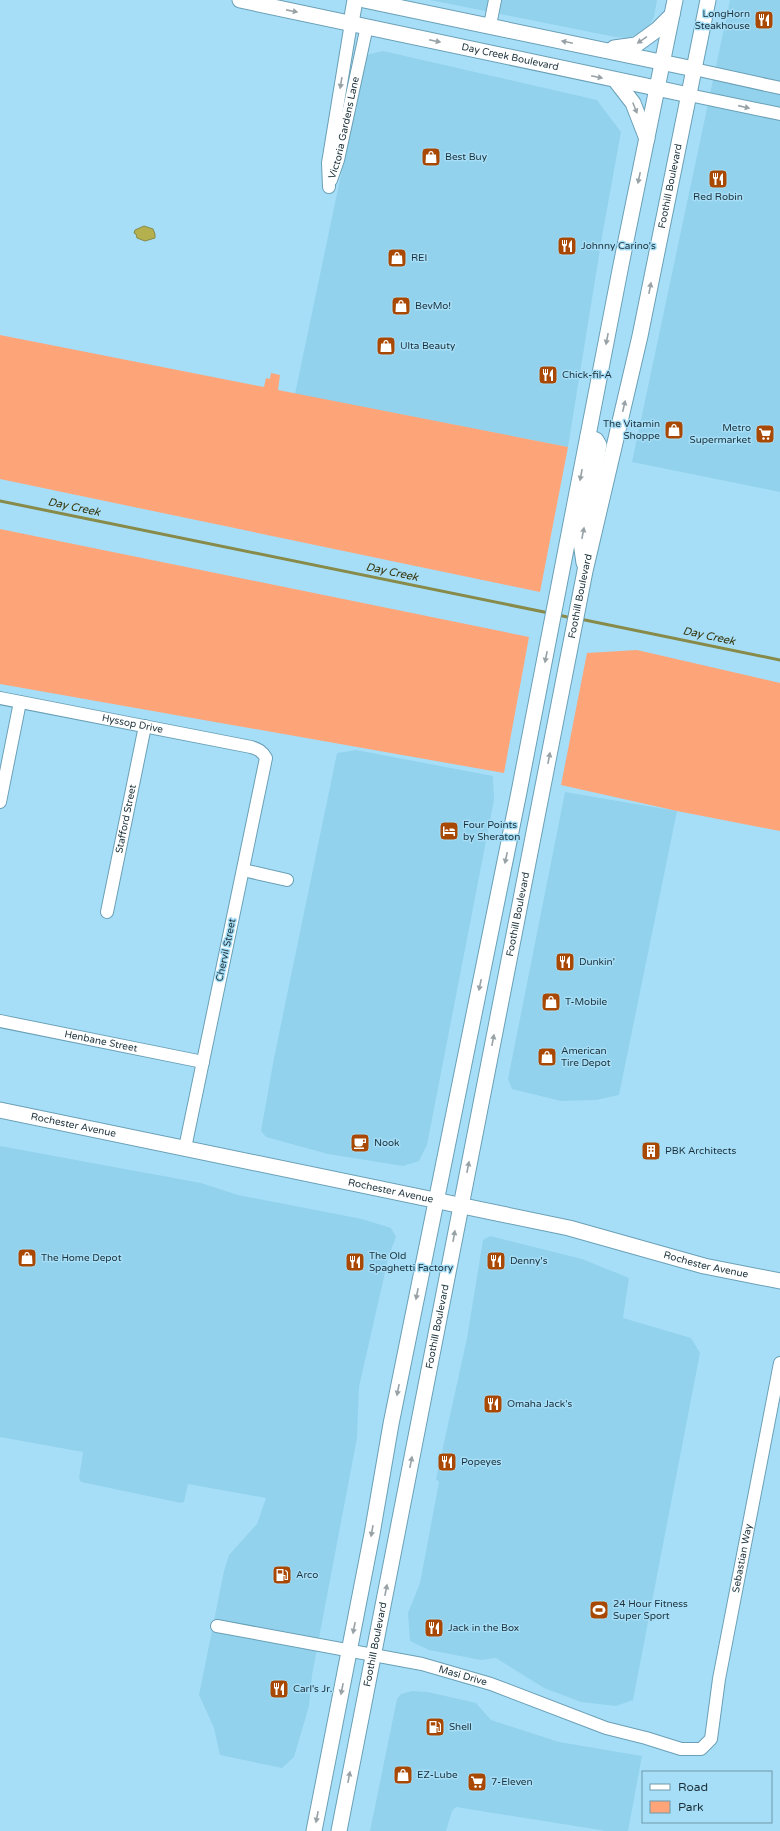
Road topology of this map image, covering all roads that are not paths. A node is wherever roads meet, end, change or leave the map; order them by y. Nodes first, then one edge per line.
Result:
1 (240, 0) edge
2 (355, 0) edge
3 (412, 0) edge
4 (495, 0) edge
5 (675, 0) edge
6 (708, 0) edge
7 (370, 1) edge
8 (433, 14) junction
9 (672, 15) junction
10 (351, 23) junction
11 (490, 25) junction
12 (367, 26) junction
13 (605, 50) junction
14 (662, 62) junction
15 (694, 69) junction
16 (616, 81) junction
17 (780, 88) edge
18 (657, 89) junction
19 (689, 95) junction
20 (780, 114) edge
21 (647, 139) junction
22 (588, 437) junction
23 (585, 571) junction
24 (0, 698) edge
25 (20, 702) junction
26 (145, 726) junction
27 (263, 753) joint
28 (0, 802) edge
29 (243, 870) junction
30 (287, 880) dead end
31 (107, 912) dead end
32 (0, 1021) edge
33 (203, 1062) junction
34 (0, 1110) edge
35 (185, 1148) junction
36 (436, 1201) junction
37 (460, 1206) junction
38 (780, 1281) edge
39 (780, 1363) edge
40 (217, 1626) dead end
41 (349, 1651) junction
42 (374, 1656) junction
43 (701, 1750) joint
44 (314, 1831) edge
45 (339, 1831) edge

1 -> 10 main road, Day Creek Boulevard
2 - 10 main road, Victoria Gardens Lane
3 - 8 main road
4 - 11 street
5 - 9 main road
6 - 15 main road, Foothill Boulevard
7 - 8 main road
7 - 12 main road, Victoria Gardens Lane
8 - 11 main road
9 -> 13 main road
9 - 14 main road
10 - 12 main road, Day Creek Boulevard
10 -> 12 street, Victoria Gardens Lane
13 -> 11 main road
12 -> 16 main road, Day Creek Boulevard
13 - 14 main road
14 - 15 main road
14 - 18 main road
15 - 17 street
15 - 19 main road, Foothill Boulevard
16 - 18 main road, Day Creek Boulevard
16 -> 21 main road
18 - 19 main road, Day Creek Boulevard
18 - 21 main road
19 -> 20 street, Day Creek Boulevard
23 -> 19 main road, Foothill Boulevard
21 -> 22 main road
23 -> 22 main road
22 -> 36 main road
37 -> 23 main road, Foothill Boulevard
24 - 25 street, Hyssop Drive
25 - 26 street, Hyssop Drive
25 - 28 street
26 - 27 street, Hyssop Drive
26 - 31 street, Stafford Street
27 - 29 street, Chervil Street
29 - 30 street
29 - 33 street, Chervil Street
32 - 33 street, Henbane Street
33 - 35 street, Chervil Street
34 - 35 main road, Rochester Avenue
35 - 36 main road, Rochester Avenue
36 - 37 main road, Rochester Avenue
36 -> 41 main road
37 - 38 main road, Rochester Avenue
42 -> 37 main road, Foothill Boulevard
39 - 43 street, Sebastian Way
40 - 41 street, Masi Drive
41 - 42 street, Masi Drive
41 -> 44 main road
42 - 43 street, Masi Drive
45 -> 42 main road, Foothill Boulevard

